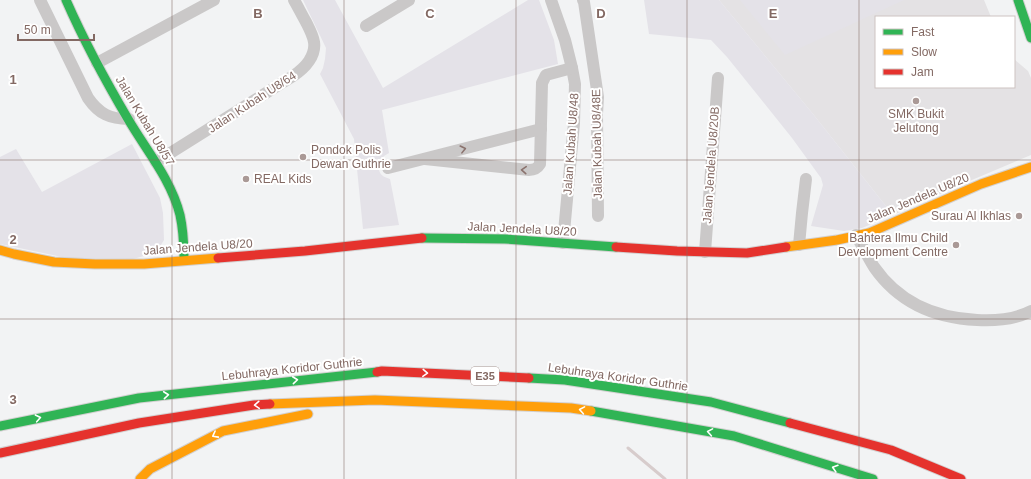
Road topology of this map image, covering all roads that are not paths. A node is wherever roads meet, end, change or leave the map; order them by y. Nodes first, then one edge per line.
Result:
1 (40, 0) edge
2 (66, 0) edge
3 (214, 0) edge
4 (294, 0) edge
5 (409, 0) edge
6 (551, 0) edge
7 (583, 0) edge
8 (1018, 0) edge
9 (366, 26) dead end
10 (1031, 38) edge
11 (97, 62) junction
12 (572, 68) junction
13 (718, 78) dead end
14 (129, 120) junction
15 (541, 130) junction
16 (425, 159) junction
17 (156, 162) junction
18 (1031, 167) edge
19 (388, 168) dead end
20 (806, 179) dead end
21 (598, 216) dead end
22 (856, 235) junction
23 (563, 243) junction
24 (799, 245) junction
25 (0, 250) edge
26 (705, 252) junction
27 (184, 260) junction
28 (1031, 311) edge
29 (375, 400) junction
30 (0, 426) edge
31 (0, 453) edge
32 (140, 479) edge
33 (873, 479) edge
34 (961, 479) edge

1 - 14 street
2 - 11 main road, Jalan Kubah U8/57
3 - 11 street
4 - 17 street, Jalan Kubah U8/64
5 - 9 street
6 - 12 street, Jalan Kubah U8/48
7 - 21 street, Jalan Kubah U8/48E
8 - 10 main road
11 - 14 main road, Jalan Kubah U8/57
12 - 15 street
12 - 23 street, Jalan Kubah U8/48
13 - 26 street, Jalan Jendela U8/20B
14 - 17 main road, Jalan Kubah U8/57
16 -> 15 street
15 -> 16 street
16 - 19 street
17 - 27 main road, Jalan Kubah U8/57
18 - 22 main road, Jalan Jendela U8/20
20 - 24 street
22 - 24 main road, Jalan Jendela U8/20
22 - 28 street
23 - 26 main road, Jalan Jendela U8/20
23 - 27 main road, Jalan Jendela U8/20
24 - 26 main road, Jalan Jendela U8/20
25 - 27 main road, Jalan Jendela U8/20
29 -> 31 main road
29 -> 32 main road
33 -> 29 main road
30 -> 34 main road, Lebuhraya Koridor Guthrie / E35

